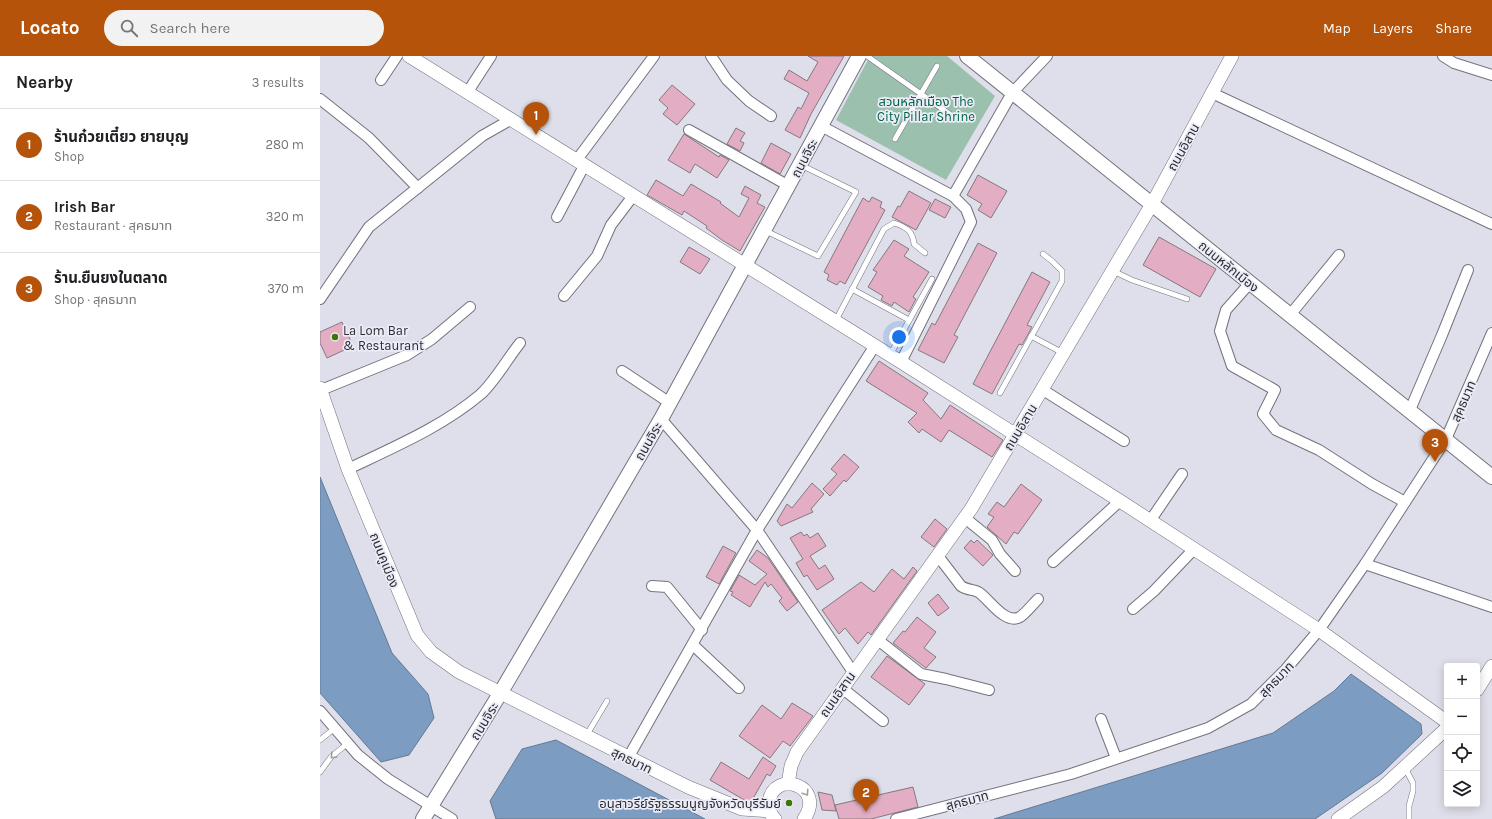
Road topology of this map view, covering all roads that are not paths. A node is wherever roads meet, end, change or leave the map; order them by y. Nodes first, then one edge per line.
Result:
1 (397, 56) edge
2 (408, 56) edge
3 (491, 56) edge
4 (654, 56) edge
5 (711, 56) edge
6 (859, 56) edge
7 (867, 56) edge
8 (966, 56) edge
9 (1047, 56) edge
10 (1232, 56) edge
11 (1442, 56) edge
12 (937, 66) dead end
13 (1492, 75) edge
14 (381, 80) dead end
15 (467, 92) junction
16 (1012, 93) junction
17 (1212, 93) junction
18 (920, 94) junction
19 (320, 99) edge
20 (951, 115) dead end
21 (771, 116) dead end
22 (510, 120) junction
23 (821, 126) junction
24 (689, 130) dead end
25 (894, 139) dead end
26 (580, 163) junction
27 (801, 165) junction
28 (789, 186) junction
29 (418, 188) junction
30 (633, 196) junction
31 (953, 196) junction
32 (1152, 204) junction
33 (557, 217) dead end
34 (1492, 224) edge
35 (765, 230) junction
36 (925, 253) dead end
37 (1043, 254) dead end
38 (1339, 255) dead end
39 (745, 267) junction
40 (1468, 270) dead end
41 (1112, 271) junction
42 (932, 279) dead end
43 (1250, 283) junction
44 (852, 289) junction
45 (564, 296) dead end
46 (320, 299) edge
47 (1187, 299) dead end
48 (470, 307) dead end
49 (1290, 315) junction
50 (909, 320) junction
51 (835, 322) junction
52 (1492, 333) edge
53 (1031, 336) junction
54 (520, 343) dead end
55 (874, 347) junction
56 (1064, 354) junction
57 (895, 359) junction
58 (622, 371) dead end
59 (320, 389) edge
60 (1043, 390) junction
61 (1000, 393) dead end
62 (670, 402) junction
63 (1410, 410) junction
64 (661, 419) junction
65 (1016, 435) junction
66 (1446, 439) junction
67 (1124, 441) dead end
68 (348, 468) junction
69 (1182, 474) dead end
70 (1492, 476) edge
71 (1120, 501) junction
72 (1405, 502) junction
73 (965, 518) junction
74 (1150, 520) junction
75 (757, 530) junction
76 (1194, 549) junction
77 (938, 556) junction
78 (1054, 562) dead end
79 (1365, 564) junction
80 (1015, 571) dead end
81 (652, 586) dead end
82 (1038, 599) dead end
83 (1492, 607) edge
84 (1133, 609) dead end
85 (702, 630) junction
86 (1319, 630) junction
87 (878, 640) junction
88 (693, 645) junction
89 (1492, 666) edge
90 (853, 672) junction
91 (1480, 685) edge
92 (739, 688) dead end
93 (842, 688) junction
94 (988, 690) dead end
95 (501, 692) junction
96 (607, 701) dead end
97 (320, 711) edge
98 (1101, 719) dead end
99 (1444, 720) edge
100 (883, 721) dead end
101 (335, 728) junction
102 (1444, 731) edge
103 (586, 736) junction
104 (320, 740) edge
105 (348, 743) junction
106 (628, 758) junction
107 (1116, 758) junction
108 (1405, 767) junction
109 (320, 772) edge
110 (788, 784) junction
111 (431, 806) junction
112 (772, 815) edge
113 (423, 819) edge
114 (452, 819) edge
115 (804, 819) edge
116 (896, 819) edge
117 (1338, 819) edge
118 (1409, 819) edge

1 - 14 street
2 - 15 street
3 - 15 street
4 - 26 street
5 - 21 street
6 - 23 main road, ถนนจิระ
7 - 18 lane
8 - 16 main road, ถนนหลักเมือง
9 - 16 street
10 - 17 street, ถนนอิสาน
11 - 13 street
12 - 18 lane
15 - 22 street
16 - 31 street
16 - 32 main road, ถนนหลักเมือง
17 - 32 street, ถนนอิสาน
17 - 34 street
18 - 20 lane
18 - 25 lane
19 - 29 street
22 - 26 street
22 - 29 street
23 - 27 main road, ถนนจิระ
23 - 31 street
24 - 28 street
26 - 30 street
26 - 33 street
27 - 28 main road, ถนนจิระ
27 - 35 lane
28 - 35 main road, ถนนจิระ
29 - 46 street
30 - 39 street
30 - 45 street
31 - 57 street
32 - 41 street, ถนนอิสาน
32 - 43 main road, ถนนหลักเมือง
35 - 39 main road, ถนนจิระ
36 - 44 lane
37 - 53 lane
38 - 49 street
39 - 51 street
39 - 62 main road, ถนนจิระ
40 - 63 street
41 - 47 lane
41 - 56 street, ถนนอิสาน
42 - 50 lane
43 - 49 main road, ถนนหลักเมือง
43 - 72 street
44 - 50 lane
44 - 51 lane
48 - 59 street
49 - 63 main road, ถนนหลักเมือง
50 - 57 lane
51 - 55 street
52 - 66 street, สุคธมาท
53 - 56 lane
53 - 61 lane
54 - 68 street
55 - 57 street
55 - 75 street
56 - 60 street, ถนนอิสาน
57 - 65 street
58 - 62 street
59 - 68 street, ถนนคูเมือง
60 - 65 street, ถนนอิสาน
60 - 67 street
62 - 64 main road, ถนนจิระ
63 - 66 main road, ถนนหลักเมือง
64 - 75 street
64 - 95 main road, ถนนจิระ
65 - 71 street
65 - 73 street, ถนนอิสาน
66 - 70 main road, ถนนหลักเมือง
66 - 72 street, สุคธมาท
68 - 95 street, ถนนคูเมือง
69 - 74 street
71 - 74 street
71 - 78 street
72 - 79 street, สุคธมาท
73 - 77 street, ถนนอิสาน
73 - 80 street
74 - 76 street
75 - 85 street
75 - 90 street
76 - 84 street
76 - 86 street
77 - 82 street
77 - 87 street, ถนนอิสาน
79 - 83 street
79 - 86 street, สุคธมาท
81 - 85 street
85 - 88 street
86 - 99 street
86 - 107 street, สุคธมาท
87 - 90 street, ถนนอิสาน
87 - 94 street
88 - 92 street
88 - 106 street
89 - 91 street
90 - 93 street, ถนนอิสาน
93 - 100 street
93 - 110 street, ถนนอิสาน
95 - 103 street, สุคธมาท
95 - 111 main road, ถนนจิระ
96 - 103 lane
97 - 101 street
98 - 107 street
101 - 104 lane
101 - 105 street
102 - 108 street
103 - 106 street, สุคธมาท
105 -> 109 lane
105 - 111 street
106 - 112 street, สุคธมาท
107 - 116 street, สุคธมาท
108 - 117 street
108 - 118 lane
110 - 112 street
110 -> 115 street
111 - 113 main road, ถนนจิระ
111 - 114 street

